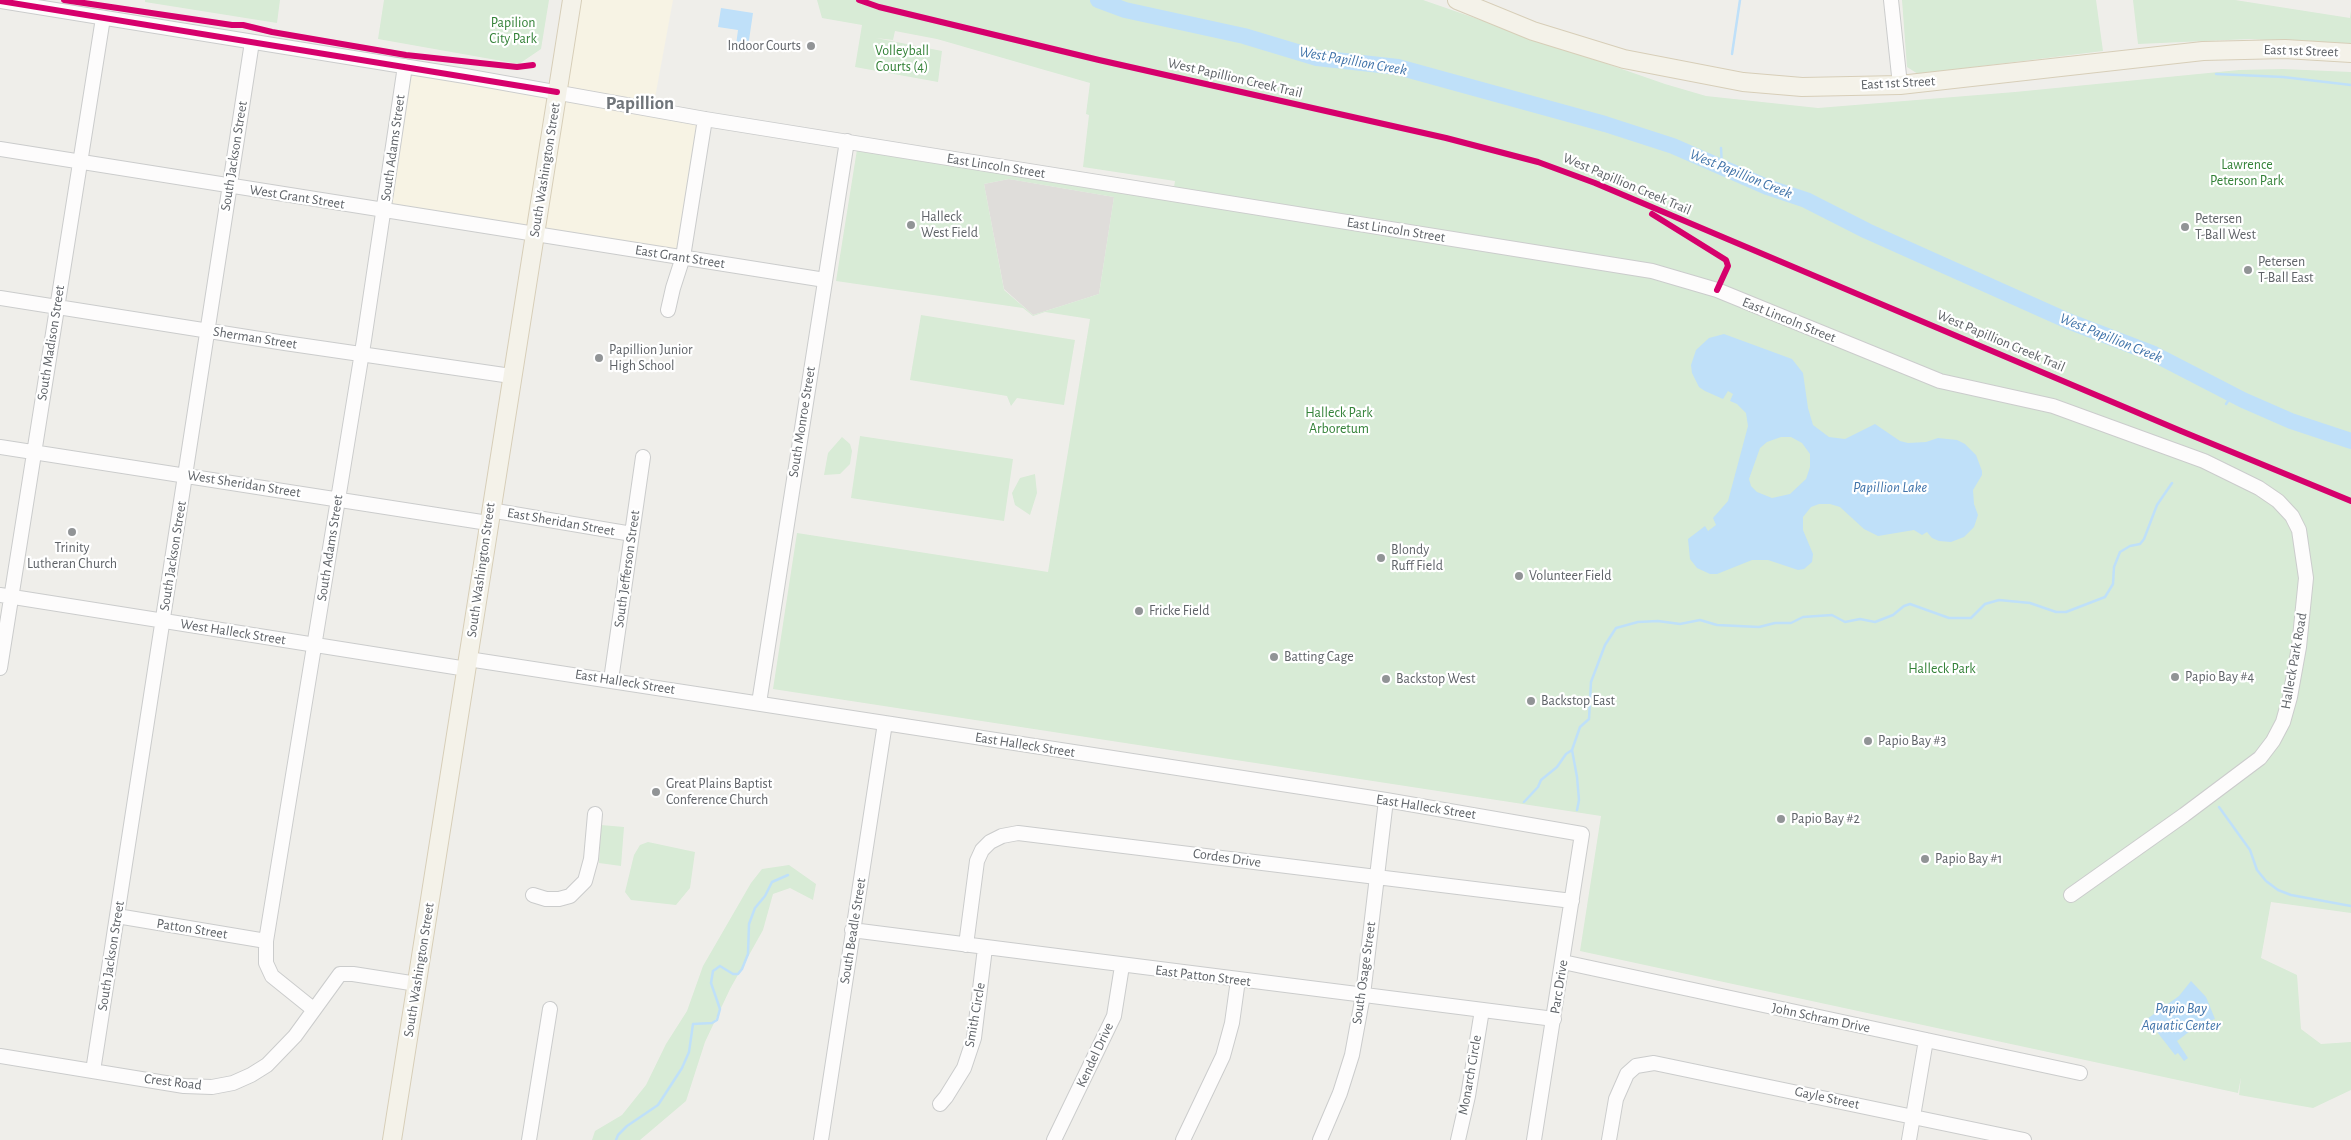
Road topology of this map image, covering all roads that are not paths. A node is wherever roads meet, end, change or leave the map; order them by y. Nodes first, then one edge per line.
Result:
1 (572, 0) edge
2 (1456, 0) edge
3 (1891, 0) edge
4 (0, 1) edge
5 (103, 18) junction
6 (252, 42) junction
7 (2351, 53) edge
8 (405, 66) junction
9 (1900, 85) junction
10 (557, 92) junction
11 (706, 119) junction
12 (847, 141) junction
13 (0, 149) edge
14 (80, 162) junction
15 (230, 186) junction
16 (384, 210) junction
17 (536, 234) junction
18 (683, 258) junction
19 (825, 280) junction
20 (0, 298) edge
21 (57, 306) junction
22 (668, 310) dead end
23 (208, 331) junction
24 (362, 353) junction
25 (511, 376) junction
26 (0, 447) edge
27 (34, 452) junction
28 (643, 458) dead end
29 (2209, 463) joint
30 (185, 475) junction
31 (337, 499) junction
32 (489, 517) junction
33 (632, 534) junction
34 (6, 596) edge
35 (163, 621) junction
36 (314, 645) junction
37 (467, 664) junction
38 (0, 668) edge
39 (612, 680) junction
40 (759, 704) junction
41 (885, 723) junction
42 (1386, 800) junction
43 (595, 814) dead end
44 (1582, 834) joint
45 (1377, 877) junction
46 (534, 895) dead end
47 (2071, 895) dead end
48 (1572, 901) junction
49 (118, 916) junction
50 (852, 930) junction
51 (266, 940) junction
52 (966, 945) junction
53 (985, 948) junction
54 (1563, 962) junction
55 (1122, 966) junction
56 (1238, 980) junction
57 (417, 984) junction
58 (1363, 995) junction
59 (313, 1009) junction
60 (550, 1010) dead end
61 (1482, 1010) junction
62 (1554, 1019) junction
63 (1926, 1040) junction
64 (0, 1056) edge
65 (93, 1070) junction
66 (2080, 1073) dead end
67 (940, 1104) dead end
68 (1912, 1116) junction
69 (392, 1140) edge
70 (529, 1140) edge
71 (821, 1140) edge
72 (1054, 1140) edge
73 (1183, 1140) edge
74 (1320, 1140) edge
75 (1458, 1140) edge
76 (1534, 1140) edge
77 (1609, 1140) edge
78 (1909, 1140) edge
79 (2024, 1140) edge

1 - 10 main road, South Washington Street
2 - 9 main road, East 1st Street
3 - 9 street
4 - 5 street, East Lincoln Street
5 - 6 street, East Lincoln Street
5 - 14 street, South Madison Street
6 - 8 street, East Lincoln Street
6 - 15 street, South Jackson Street
7 - 9 main road, East 1st Street
8 - 10 street, East Lincoln Street
8 - 16 street, South Adams Street
10 - 11 street, East Lincoln Street
10 - 17 main road, South Washington Street
11 - 12 street, East Lincoln Street
11 - 18 street
12 - 19 street, South Monroe Street
12 - 29 street, East Lincoln Street
13 - 14 street, West Grant Street
14 - 15 street, West Grant Street
14 - 21 street, South Madison Street
15 - 16 street, West Grant Street
15 - 23 street, South Jackson Street
16 - 17 street, West Grant Street
16 - 24 street, South Adams Street
17 - 18 street, East Grant Street
17 - 25 main road, South Washington Street
18 - 19 street, East Grant Street
18 - 22 street
19 - 40 street, South Monroe Street
20 - 21 street, Sherman Street
21 - 23 street, Sherman Street
21 - 27 street, South Madison Street
23 - 24 street, Sherman Street
23 - 30 street, South Jackson Street
24 - 25 street, Sherman Street
24 - 31 street, South Adams Street
25 - 32 main road, South Washington Street
26 - 27 street, West Sheridan Street
27 - 30 street, West Sheridan Street
27 - 34 street, South Madison Street
28 - 33 street, South Jefferson Street
29 - 47 street, Halleck Park Road
30 - 31 street, West Sheridan Street
30 - 35 street, South Jackson Street
31 - 32 street, West Sheridan Street
31 - 36 street, South Adams Street
32 - 33 street, East Sheridan Street
32 - 37 main road, South Washington Street
33 - 39 street, South Jefferson Street
34 - 35 street, West Halleck Street
34 - 38 street, South Madison Street
35 - 36 street, West Halleck Street
35 - 49 street, South Jackson Street
36 - 37 street, West Halleck Street
36 - 51 street, South Adams Street
37 - 39 street, East Halleck Street
37 - 57 main road, South Washington Street
39 - 40 street, East Halleck Street
40 - 41 street, East Halleck Street
41 - 42 street, East Halleck Street
41 - 50 street, South Beadle Street
42 - 44 street, East Halleck Street
42 - 45 street, South Osage Street
43 - 46 street
44 - 48 street, Parc Drive
45 - 48 street, Cordes Drive
45 - 52 street, Cordes Drive
45 - 58 street, South Osage Street
48 - 54 street, Parc Drive
49 - 51 street, Patton Street
49 - 65 street, South Jackson Street
50 - 52 street, East Patton Street
50 - 71 street, South Beadle Street
51 - 59 street, South Adams Street
52 - 53 street, East Patton Street
53 - 55 street, East Patton Street
53 - 67 street, Smith Circle
54 - 62 street, Parc Drive
54 - 63 street, John Schram Drive
55 - 56 street, East Patton Street
55 - 72 street, Kendel Drive
56 - 58 street, East Patton Street
56 - 73 street
57 - 59 street, Crest Road
57 - 69 main road, South Washington Street
58 - 61 street, East Patton Street
58 - 74 street, South Osage Street
59 - 65 street, Crest Road
60 - 70 street
61 - 62 street, East Patton Street
61 - 75 street, Monarch Circle
62 - 76 street, Parc Drive
63 - 66 street, John Schram Drive
63 - 68 street
64 - 65 street, Crest Road
68 - 77 street, Gayle Street
68 - 78 street
68 - 79 street, Gayle Street

